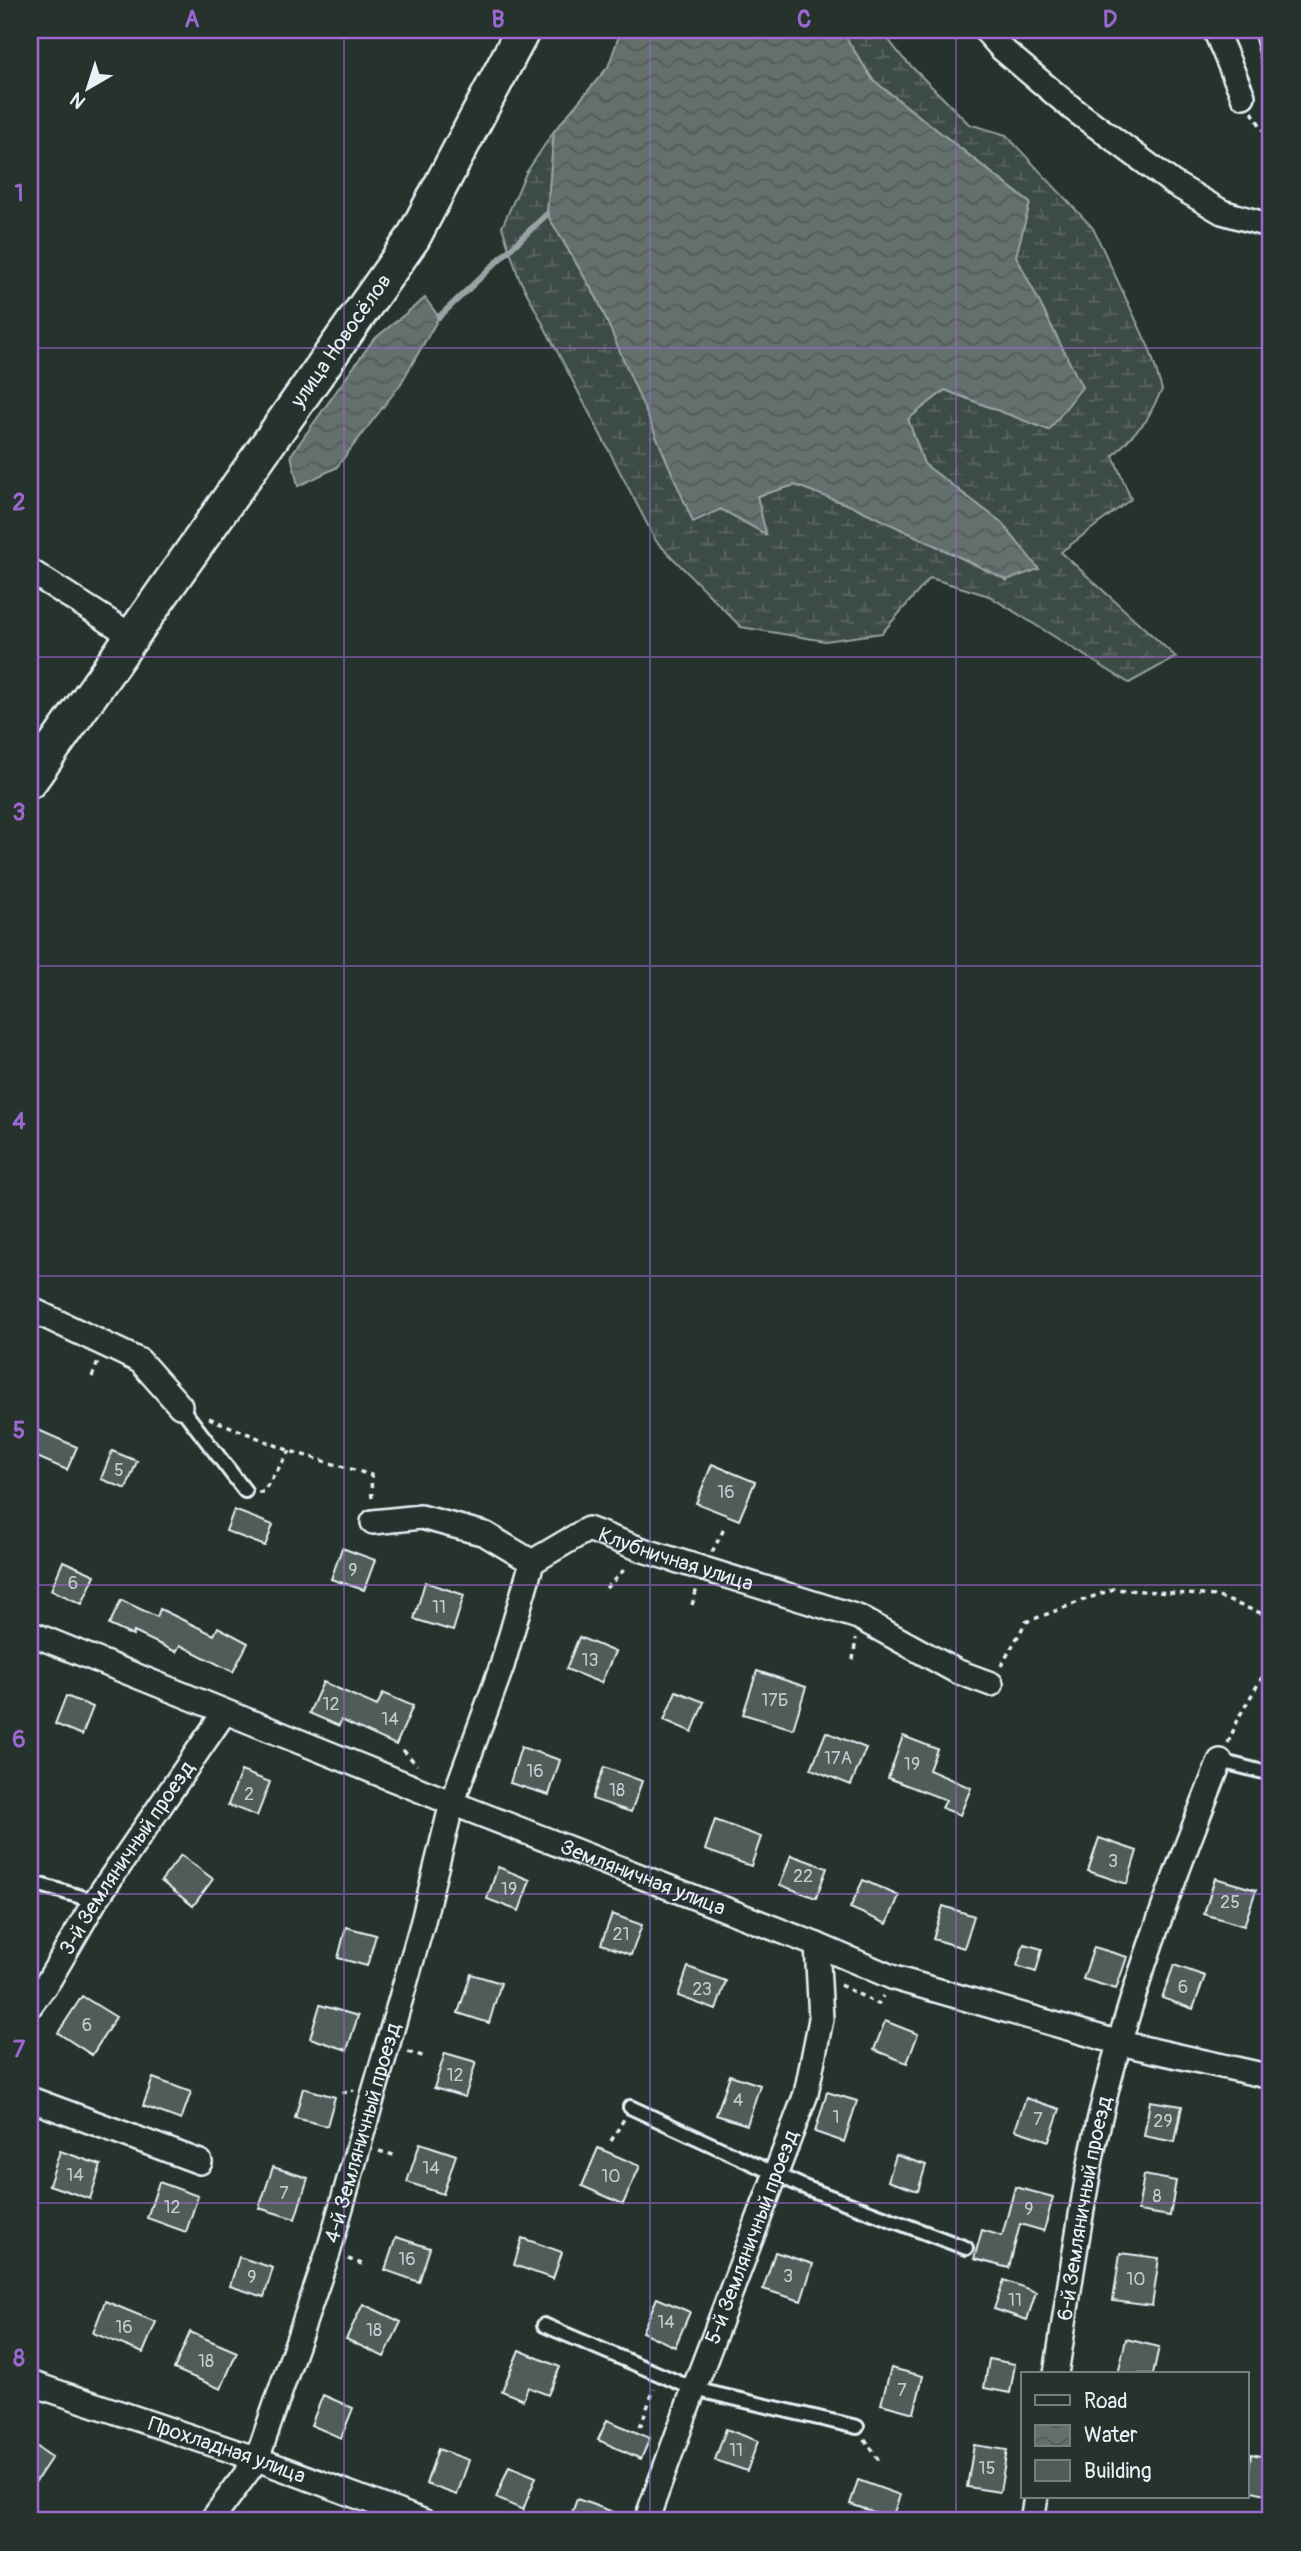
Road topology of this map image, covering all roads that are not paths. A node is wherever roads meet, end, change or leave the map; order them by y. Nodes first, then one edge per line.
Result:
1 (523, 30) edge
2 (985, 30) edge
3 (1216, 30) edge
4 (1243, 96) road end
5 (1271, 226) edge
6 (32, 577) edge
7 (132, 636) junction
8 (30, 781) edge
9 (30, 1309) edge
10 (180, 1406) joint
11 (245, 1491) road end
12 (373, 1522) road end
13 (532, 1563) junction
14 (30, 1633) edge
15 (990, 1684) road end
16 (225, 1713) junction
17 (1220, 1761) joint
18 (1271, 1774) edge
19 (452, 1803) junction
20 (30, 1882) edge
21 (95, 1901) junction
22 (817, 1945) junction
23 (30, 2006) edge
24 (1120, 2043) junction
25 (1271, 2077) edge
26 (30, 2099) edge
27 (630, 2107) road end
28 (200, 2162) dead end
29 (776, 2173) junction
30 (966, 2248) dead end
31 (544, 2325) dead end
32 (1056, 2372) edge
33 (30, 2383) edge
34 (694, 2389) junction
35 (857, 2427) dead end
36 (257, 2459) junction
37 (1036, 2498) edge
38 (211, 2521) edge
39 (423, 2521) edge
40 (646, 2521) edge
41 (1032, 2521) edge

1 - 7 street, улица Новосёлов
2 - 5 street
3 - 4 street
6 - 7 street
7 - 8 street, улица Новосёлов
9 - 10 street
10 - 11 lane
12 - 13 street
13 - 15 street, Клубничная улица
13 - 19 street, 4-й Земляничный проезд
14 - 16 street, Земляничная улица
16 - 19 street, Земляничная улица
16 - 21 street, 3-й Земляничный проезд
17 - 18 lane
17 - 24 street, 6-й Земляничный проезд
19 - 22 street, Земляничная улица
19 - 36 street, 4-й Земляничный проезд
20 - 21 lane
21 - 23 street, 3-й Земляничный проезд
22 - 24 street, Земляничная улица
22 - 29 street, 5-й Земляничный проезд
24 - 25 street, Земляничная улица
24 - 32 street, 6-й Земляничный проезд
26 - 28 street
27 - 29 lane
29 - 30 lane
29 - 34 street, 5-й Земляничный проезд
31 - 34 lane
33 - 36 street, Прохладная улица
34 - 35 lane
34 - 40 street, 5-й Земляничный проезд
36 - 38 street, 4-й Земляничный проезд
36 - 39 street, Прохладная улица
37 - 41 street

